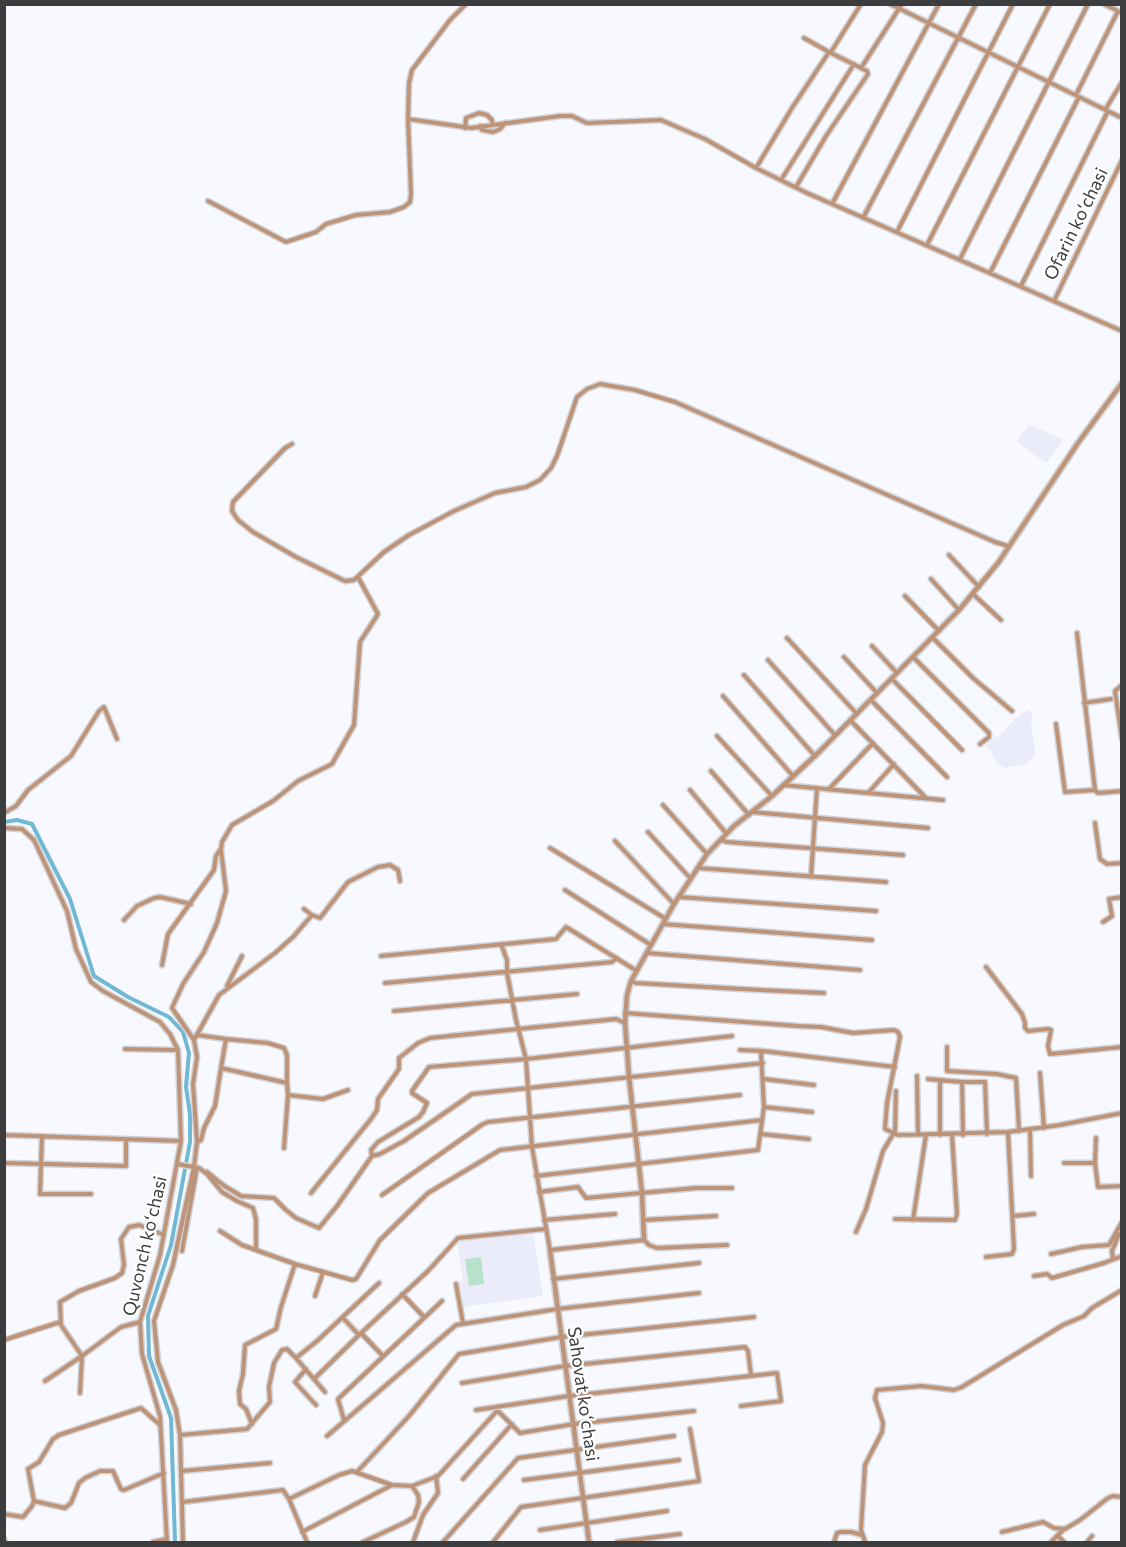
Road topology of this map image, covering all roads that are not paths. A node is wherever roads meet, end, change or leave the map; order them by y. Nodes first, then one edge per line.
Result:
1 (466, 4) edge
2 (861, 4) edge
3 (890, 4) edge
4 (939, 4) edge
5 (976, 4) edge
6 (1013, 4) edge
7 (1050, 4) edge
8 (1088, 4) edge
9 (1104, 4) edge
10 (901, 7) edge
11 (1120, 12) edge
12 (929, 23) junction
13 (804, 38) dead end
14 (959, 38) junction
15 (830, 52) junction
16 (989, 52) junction
17 (854, 64) junction
18 (1018, 67) junction
19 (861, 68) junction
20 (1048, 82) junction
21 (1122, 82) edge
22 (1077, 96) junction
23 (1107, 110) junction
24 (1122, 118) edge
25 (408, 119) junction
26 (505, 123) junction
27 (492, 124) junction
28 (480, 126) junction
29 (465, 128) junction
30 (1122, 160) edge
31 (756, 168) junction
32 (781, 180) junction
33 (796, 187) junction
34 (208, 201) dead end
35 (832, 204) junction
36 (863, 218) junction
37 (897, 232) junction
38 (927, 245) junction
39 (960, 260) junction
40 (990, 273) junction
41 (1021, 286) junction
42 (1054, 301) junction
43 (1122, 331) edge
44 (1122, 383) edge
45 (292, 444) dead end
46 (1008, 546) junction
47 (949, 555) dead end
48 (358, 577) junction
49 (931, 579) dead end
50 (979, 587) junction
51 (973, 594) junction
52 (905, 596) dead end
53 (959, 610) junction
54 (1001, 620) dead end
55 (939, 631) junction
56 (1077, 633) dead end
57 (932, 637) junction
58 (787, 638) dead end
59 (872, 646) dead end
60 (844, 657) dead end
61 (912, 657) junction
62 (768, 660) dead end
63 (897, 673) junction
64 (744, 675) dead end
65 (892, 679) junction
66 (1122, 685) edge
67 (877, 693) junction
68 (723, 696) dead end
69 (1111, 699) dead end
70 (871, 700) junction
71 (1084, 703) junction
72 (1012, 711) dead end
73 (857, 714) junction
74 (850, 720) junction
75 (1056, 724) dead end
76 (835, 735) junction
77 (717, 736) dead end
78 (1122, 739) edge
79 (117, 740) dead end
80 (873, 743) junction
81 (980, 744) dead end
82 (962, 750) dead end
83 (815, 756) junction
84 (894, 764) junction
85 (711, 771) dead end
86 (793, 776) junction
87 (947, 777) dead end
88 (783, 785) junction
89 (817, 788) junction
90 (828, 789) junction
91 (690, 790) dead end
92 (1095, 790) junction
93 (1122, 791) edge
94 (868, 793) junction
95 (772, 796) junction
96 (926, 798) junction
97 (943, 800) dead end
98 (663, 805) dead end
99 (4, 813) edge
100 (750, 814) junction
101 (815, 818) junction
102 (1095, 823) dead end
103 (4, 828) edge
104 (928, 828) dead end
105 (648, 832) dead end
106 (726, 833) junction
107 (721, 840) junction
108 (615, 841) dead end
109 (550, 848) dead end
110 (813, 848) junction
111 (220, 850) junction
112 (707, 854) junction
113 (903, 855) dead end
114 (1122, 863) edge
115 (698, 868) junction
116 (812, 877) junction
117 (691, 879) junction
118 (400, 881) dead end
119 (886, 882) dead end
120 (565, 890) dead end
121 (679, 897) junction
122 (1122, 897) edge
123 (191, 904) junction
124 (674, 904) junction
125 (304, 909) dead end
126 (876, 911) dead end
127 (312, 915) junction
128 (666, 919) junction
129 (124, 920) dead end
130 (1103, 921) dead end
131 (663, 924) junction
132 (872, 940) dead end
133 (501, 944) junction
134 (651, 945) junction
135 (647, 953) junction
136 (242, 956) dead end
137 (381, 956) dead end
138 (617, 958) junction
139 (162, 965) dead end
140 (986, 967) dead end
141 (860, 970) dead end
142 (637, 971) junction
143 (507, 973) junction
144 (631, 981) junction
145 (385, 983) dead end
146 (225, 989) junction
147 (825, 993) dead end
148 (577, 994) dead end
149 (513, 1000) junction
150 (394, 1011) dead end
151 (625, 1012) junction
152 (625, 1023) junction
153 (520, 1029) junction
154 (197, 1035) junction
155 (732, 1036) dead end
156 (226, 1039) junction
157 (194, 1040) junction
158 (946, 1047) dead end
159 (1122, 1047) edge
160 (626, 1048) junction
161 (125, 1049) dead end
162 (178, 1050) junction
163 (740, 1050) dead end
164 (763, 1051) junction
165 (526, 1059) junction
166 (763, 1063) junction
167 (895, 1067) junction
168 (221, 1068) junction
169 (1040, 1073) dead end
170 (917, 1076) dead end
171 (629, 1077) junction
172 (764, 1079) junction
173 (928, 1079) dead end
174 (939, 1080) junction
175 (962, 1082) junction
176 (287, 1083) junction
177 (814, 1085) dead end
178 (528, 1088) junction
179 (348, 1090) dead end
180 (896, 1091) dead end
181 (288, 1095) junction
182 (740, 1095) dead end
183 (632, 1106) junction
184 (764, 1107) junction
185 (812, 1112) dead end
186 (1122, 1113) edge
187 (530, 1118) junction
188 (762, 1120) junction
189 (1044, 1128) junction
190 (1030, 1130) junction
191 (1019, 1131) junction
192 (1008, 1132) junction
193 (761, 1134) junction
194 (894, 1134) junction
195 (987, 1134) junction
196 (4, 1135) edge
197 (635, 1135) junction
198 (918, 1135) junction
199 (926, 1135) junction
200 (940, 1135) junction
201 (952, 1135) junction
202 (963, 1135) junction
203 (42, 1136) junction
204 (1096, 1138) dead end
205 (126, 1139) junction
206 (809, 1139) dead end
207 (181, 1141) junction
208 (197, 1142) junction
209 (531, 1147) junction
210 (284, 1148) dead end
211 (372, 1156) junction
212 (4, 1163) edge
213 (1064, 1163) dead end
214 (1095, 1163) junction
215 (40, 1164) junction
216 (177, 1164) junction
217 (639, 1164) junction
218 (196, 1168) junction
219 (536, 1176) junction
220 (1031, 1176) dead end
221 (1122, 1186) edge
222 (732, 1188) dead end
223 (539, 1192) junction
224 (311, 1193) dead end
225 (642, 1193) junction
226 (91, 1194) dead end
227 (382, 1196) dead end
228 (615, 1214) dead end
229 (1034, 1214) dead end
230 (716, 1216) dead end
231 (1013, 1216) junction
232 (895, 1219) dead end
233 (544, 1220) junction
234 (644, 1220) junction
235 (913, 1220) junction
236 (1122, 1222) edge
237 (1122, 1227) edge
238 (545, 1229) junction
239 (220, 1231) dead end
240 (856, 1232) dead end
241 (164, 1235) junction
242 (644, 1240) junction
243 (727, 1245) dead end
244 (256, 1250) junction
245 (550, 1250) junction
246 (182, 1251) dead end
247 (1051, 1254) dead end
248 (1122, 1256) edge
249 (986, 1257) dead end
250 (1113, 1259) junction
251 (699, 1263) dead end
252 (295, 1264) junction
253 (323, 1272) junction
254 (1034, 1276) dead end
255 (553, 1279) junction
256 (379, 1283) dead end
257 (456, 1284) dead end
258 (1122, 1290) edge
259 (699, 1293) dead end
260 (402, 1294) junction
261 (315, 1296) dead end
262 (441, 1301) dead end
263 (557, 1309) junction
264 (424, 1317) junction
265 (754, 1317) dead end
266 (343, 1318) junction
267 (60, 1322) junction
268 (140, 1322) junction
269 (462, 1323) junction
270 (360, 1334) junction
271 (561, 1337) junction
272 (4, 1340) edge
273 (382, 1355) junction
274 (82, 1356) junction
275 (296, 1358) junction
276 (565, 1366) junction
277 (306, 1369) junction
278 (751, 1375) junction
279 (314, 1379) junction
280 (45, 1381) dead end
281 (462, 1383) dead end
282 (325, 1392) dead end
283 (80, 1393) dead end
284 (569, 1396) junction
285 (316, 1405) dead end
286 (741, 1406) dead end
287 (476, 1410) dead end
288 (694, 1412) dead end
289 (344, 1420) junction
290 (252, 1424) junction
291 (512, 1424) junction
292 (574, 1424) junction
293 (160, 1426) junction
294 (690, 1430) dead end
295 (180, 1435) junction
296 (327, 1436) dead end
297 (674, 1436) dead end
298 (577, 1450) junction
299 (679, 1460) dead end
300 (270, 1463) dead end
301 (182, 1471) junction
302 (357, 1472) junction
303 (164, 1473) junction
304 (580, 1474) junction
305 (436, 1476) junction
306 (464, 1479) dead end
307 (524, 1480) dead end
308 (392, 1485) junction
309 (412, 1486) junction
310 (1122, 1497) edge
311 (289, 1499) junction
312 (583, 1499) junction
313 (34, 1501) junction
314 (183, 1502) junction
315 (668, 1511) dead end
316 (4, 1514) edge
317 (586, 1523) junction
318 (1065, 1529) junction
319 (540, 1530) dead end
320 (302, 1532) junction
321 (1002, 1532) dead end
322 (680, 1534) dead end
323 (862, 1536) junction
324 (1092, 1536) dead end
325 (1059, 1537) junction
326 (4, 1538) edge
327 (167, 1541) edge
328 (5, 1542) edge
329 (153, 1542) edge
330 (183, 1542) edge
331 (307, 1542) edge
332 (363, 1542) edge
333 (413, 1542) edge
334 (443, 1542) edge
335 (493, 1542) edge
336 (589, 1542) edge
337 (617, 1542) edge
338 (834, 1542) edge
339 (865, 1542) edge
340 (1051, 1542) edge
341 (1064, 1542) edge
342 (1087, 1542) edge

1 - 25 street
2 - 15 street
3 - 10 street
4 - 12 street
5 - 14 street
6 - 16 street
7 - 18 street
8 - 20 street
9 - 11 street
10 - 12 street
10 - 19 street
11 - 22 street
12 - 14 street
12 - 35 street
13 - 15 street
14 - 16 street
14 - 36 street
15 - 17 street
15 - 31 street
16 - 18 street
16 - 37 street
17 - 19 street
17 - 32 street
18 - 20 street
18 - 38 street
19 - 33 street
20 - 22 street
20 - 39 street
21 - 23 street
22 - 23 street
22 - 40 street
23 - 24 street
23 - 41 street
25 - 29 street
25 - 34 street
26 - 27 street
26 - 28 street
26 - 31 street
27 - 28 street
27 - 29 street
28 - 29 street
30 - 42 street, Ofarin koʻchasi
31 - 32 street
32 - 33 street
33 - 35 street
35 - 36 street
36 - 37 street
37 - 38 street
38 - 39 street
39 - 40 street
40 - 41 street
41 - 42 street
42 - 43 street
44 - 46 street
45 - 48 street
46 - 48 street
46 - 50 street
47 - 50 street
48 - 111 street
49 - 53 street
50 - 51 street
51 - 53 street
51 - 54 street
52 - 55 street
53 - 55 street
55 - 57 street
56 - 71 street
57 - 61 street
57 - 72 street
58 - 73 street
59 - 63 street
60 - 67 street
61 - 63 street
61 - 81 street
62 - 76 street
63 - 65 street
64 - 83 street
65 - 67 street
65 - 82 street
66 - 78 street
67 - 70 street
68 - 86 street
69 - 71 street
70 - 73 street
70 - 87 street
71 - 92 street
73 - 74 street
74 - 76 street
74 - 80 street
75 - 92 street
76 - 83 street
77 - 95 street
79 - 99 street
80 - 84 street
80 - 90 street
83 - 86 street
84 - 94 street
84 - 96 street
85 - 100 street
86 - 88 street
88 - 89 street
88 - 95 street
89 - 90 street
89 - 101 street
90 - 94 street
91 - 106 street
92 - 93 street
94 - 96 street
95 - 100 street
96 - 97 street
98 - 112 street
100 - 101 street
100 - 106 street
101 - 104 street
101 - 110 street
102 - 114 street
103 - 162 street
105 - 117 street
106 - 107 street
107 - 110 street
107 - 112 street
108 - 124 street
109 - 128 street
110 - 113 street
110 - 116 street
111 - 123 street
111 - 157 street
112 - 115 street
115 - 116 street
115 - 117 street
116 - 119 street
117 - 121 street
118 - 127 street
120 - 134 street
121 - 124 street
121 - 126 street
122 - 130 street
123 - 129 street
123 - 139 street
124 - 128 street
125 - 127 street
127 - 146 street
128 - 131 street
131 - 132 street
131 - 134 street
133 - 137 street
133 - 138 street
133 - 143 street
134 - 135 street
135 - 141 street
135 - 142 street
136 - 146 street
138 - 142 street
138 - 143 street
140 - 159 street
142 - 144 street
143 - 145 street
143 - 149 street
144 - 147 street
144 - 151 street
146 - 154 street
148 - 149 street
149 - 150 street
149 - 153 street
151 - 152 street
151 - 167 street
152 - 153 street
152 - 160 street
153 - 165 street
153 - 224 street
154 - 156 street
154 - 157 street
155 - 160 street
156 - 168 street
156 - 176 street
157 - 208 street
158 - 191 street
160 - 165 street
160 - 171 street
161 - 162 street
162 - 207 street, Quvonch koʻchasi
163 - 164 street
164 - 166 street
164 - 167 street
165 - 178 street
165 - 211 street
166 - 171 street
166 - 172 street
167 - 194 street
168 - 176 street
168 - 208 street
169 - 189 street
170 - 198 street
171 - 178 street
171 - 183 street
172 - 177 street
172 - 184 street
173 - 174 street
174 - 175 street
174 - 200 street
175 - 195 street
175 - 202 street
176 - 181 street
178 - 187 street
178 - 211 street
179 - 181 street
180 - 194 street
181 - 210 street
182 - 183 street
183 - 187 street
183 - 197 street
184 - 185 street
184 - 188 street
186 - 189 street
187 - 209 street
187 - 227 street
188 - 193 street
188 - 197 street
189 - 190 street
190 - 191 street
190 - 220 street
191 - 192 street
192 - 195 street
192 - 231 street
193 - 206 street
193 - 217 street
194 - 198 street
194 - 240 street
195 - 202 street
196 - 203 street
197 - 209 street
197 - 217 street
198 - 199 street
199 - 200 street
199 - 235 street
200 - 201 street
201 - 202 street
201 - 235 street
203 - 205 street
203 - 215 street
204 - 214 street
205 - 207 street
205 - 215 street, Quvonch koʻchasi
207 - 216 street, Quvonch koʻchasi
208 - 218 street
209 - 219 street
209 - 253 street
211 - 218 street
212 - 215 street, Quvonch koʻchasi
213 - 214 street
214 - 221 street
215 - 226 street
216 - 218 street
216 - 241 street, Quvonch koʻchasi
217 - 219 street
217 - 225 street
218 - 244 street
218 - 246 street
218 - 295 street
219 - 223 street
222 - 225 street
223 - 225 street
223 - 233 street
225 - 234 street
228 - 233 street
229 - 231 street
230 - 234 street
231 - 249 street
232 - 235 street
233 - 238 street
234 - 242 street
236 - 247 street
237 - 250 street
238 - 245 street
238 - 260 street
239 - 244 street
241 - 267 street
241 - 268 street, Quvonch koʻchasi
242 - 243 street
242 - 245 street
244 - 252 street
245 - 255 street, Sahovat koʻchasi
248 - 250 street
250 - 254 street
251 - 255 street
252 - 253 street
252 - 290 street
253 - 261 street
255 - 263 street, Sahovat koʻchasi
256 - 266 street
257 - 269 street
258 - 323 street
259 - 263 street
260 - 264 street
260 - 270 street
262 - 264 street
263 - 269 street
263 - 271 street, Sahovat koʻchasi
264 - 273 street
265 - 271 street
266 - 270 street
266 - 275 street
267 - 272 street
267 - 274 street
268 - 274 street
268 - 293 street, Quvonch koʻchasi
269 - 289 street
270 - 273 street
270 - 279 street
271 - 276 street, Sahovat koʻchasi
271 - 302 street
273 - 289 street
274 - 280 street
274 - 283 street
275 - 277 street
275 - 290 street
276 - 278 street
276 - 281 street
276 - 284 street, Sahovat koʻchasi
277 - 279 street
277 - 285 street
278 - 284 street
278 - 286 street
279 - 282 street
284 - 287 street
284 - 292 street, Sahovat koʻchasi
288 - 292 street
289 - 296 street
290 - 295 street
291 - 292 street
291 - 305 street
291 - 306 street
292 - 298 street, Sahovat koʻchasi
293 - 303 street, Quvonch koʻchasi
293 - 313 street
294 - 312 street
295 - 301 street
297 - 298 street
298 - 304 street, Sahovat koʻchasi
298 - 334 street
299 - 304 street
300 - 301 street
301 - 314 street
302 - 308 street
302 - 311 street
303 - 313 street
303 - 327 street, Quvonch koʻchasi
304 - 307 street
304 - 312 street, Sahovat koʻchasi
305 - 309 street
305 - 333 street
308 - 309 street
308 - 320 street
309 - 332 street
310 - 318 street
311 - 314 street
311 - 320 street
312 - 317 street, Sahovat koʻchasi
312 - 335 street
313 - 316 street
314 - 330 street
315 - 317 street
317 - 319 street
317 - 336 street, Sahovat koʻchasi
318 - 321 street
318 - 325 street
320 - 331 street
322 - 337 street
323 - 338 street
323 - 339 street
324 - 342 street
325 - 340 street
325 - 341 street
326 - 328 street
327 - 329 street

